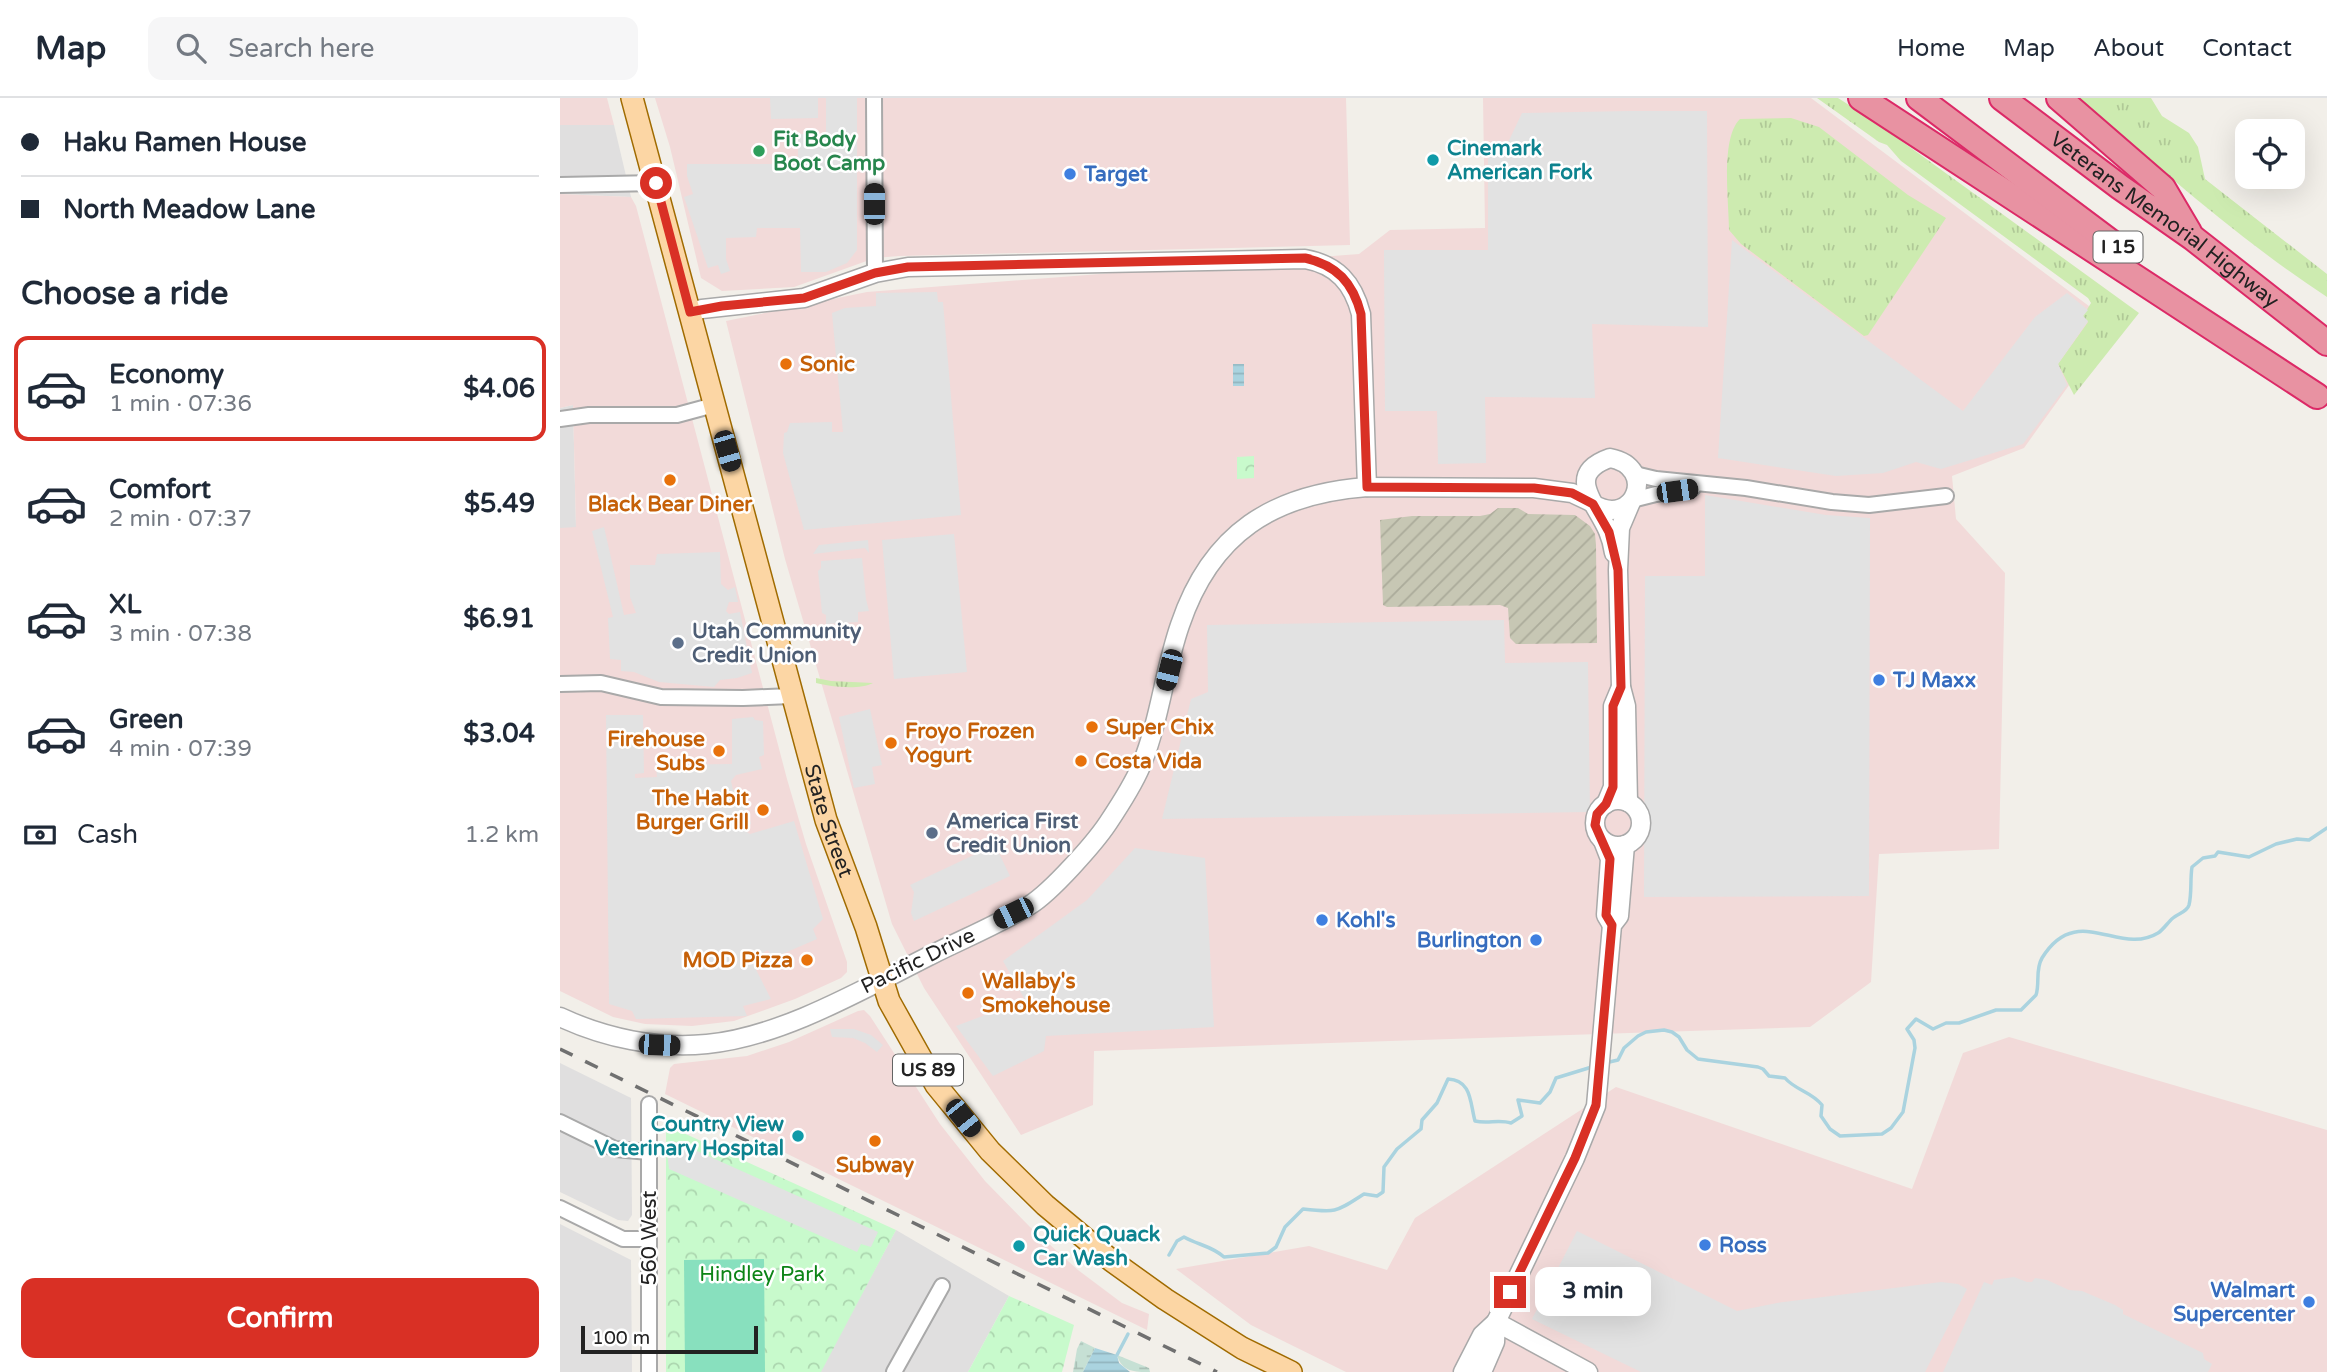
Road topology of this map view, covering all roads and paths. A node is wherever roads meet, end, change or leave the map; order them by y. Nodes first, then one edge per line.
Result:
1 (632, 98) edge
2 (874, 98) edge
3 (1861, 98) edge
4 (1919, 98) edge
5 (2002, 98) edge
6 (2059, 98) edge
7 (656, 183) junction
8 (560, 185) edge
9 (2193, 238) junction
10 (875, 273) junction
11 (690, 312) junction
12 (2327, 343) edge
13 (2322, 399) edge
14 (714, 405) junction
15 (560, 419) edge
16 (1591, 468) junction
17 (1635, 474) junction
18 (1711, 486) junction
19 (1367, 487) junction
20 (1534, 488) junction
21 (1946, 496) dead end
22 (1632, 501) junction
23 (1593, 503) junction
24 (1618, 570) junction
25 (560, 684) edge
26 (1621, 687) junction
27 (792, 696) junction
28 (1628, 802) junction
29 (1606, 804) junction
30 (1603, 841) junction
31 (1625, 845) junction
32 (1612, 925) junction
33 (881, 979) junction
34 (560, 1017) edge
35 (649, 1104) dead end
36 (560, 1122) edge
37 (649, 1152) junction
38 (560, 1208) edge
39 (649, 1239) junction
40 (942, 1286) dead end
41 (1496, 1322) junction
42 (649, 1372) edge
43 (894, 1372) edge
44 (1291, 1372) edge
45 (1463, 1372) edge
46 (1482, 1372) edge
47 (1588, 1372) edge

1 - 7 main road, State Street / US 89
2 - 10 street
3 - 13 highway
4 - 13 highway, I 15
5 - 9 highway, Veterans Memorial Highway / I 15
6 - 9 highway
7 - 8 street
7 - 11 main road, State Street / US 89
9 - 12 highway, Veterans Memorial Highway / I 15
10 - 11 street
10 - 19 street
11 - 14 main road, State Street / US 89
14 - 15 street
14 - 27 main road, State Street / US 89
16 - 17 street
16 - 20 street
16 - 23 street
17 - 18 street
17 - 22 street
18 - 21 street
18 - 22 street
19 - 20 street, Pacific Drive
19 - 33 street, Pacific Drive
20 - 23 street
22 - 23 street
22 - 24 street
23 - 24 street
24 - 26 street
25 - 27 street
26 - 28 street
26 - 29 street
27 - 33 main road, State Street / US 89
28 - 29 street
28 - 31 street
29 - 30 street
30 - 31 street
30 - 32 street
31 - 32 street
32 - 41 street
33 - 34 street, Pacific Drive
33 - 44 main road, State Street / US 89
35 - 37 street, 560 West
36 - 37 street
37 - 39 street, 560 West
38 - 39 street
39 - 42 street, 560 West
40 - 43 street
41 - 45 street
41 - 46 street
41 - 47 street

